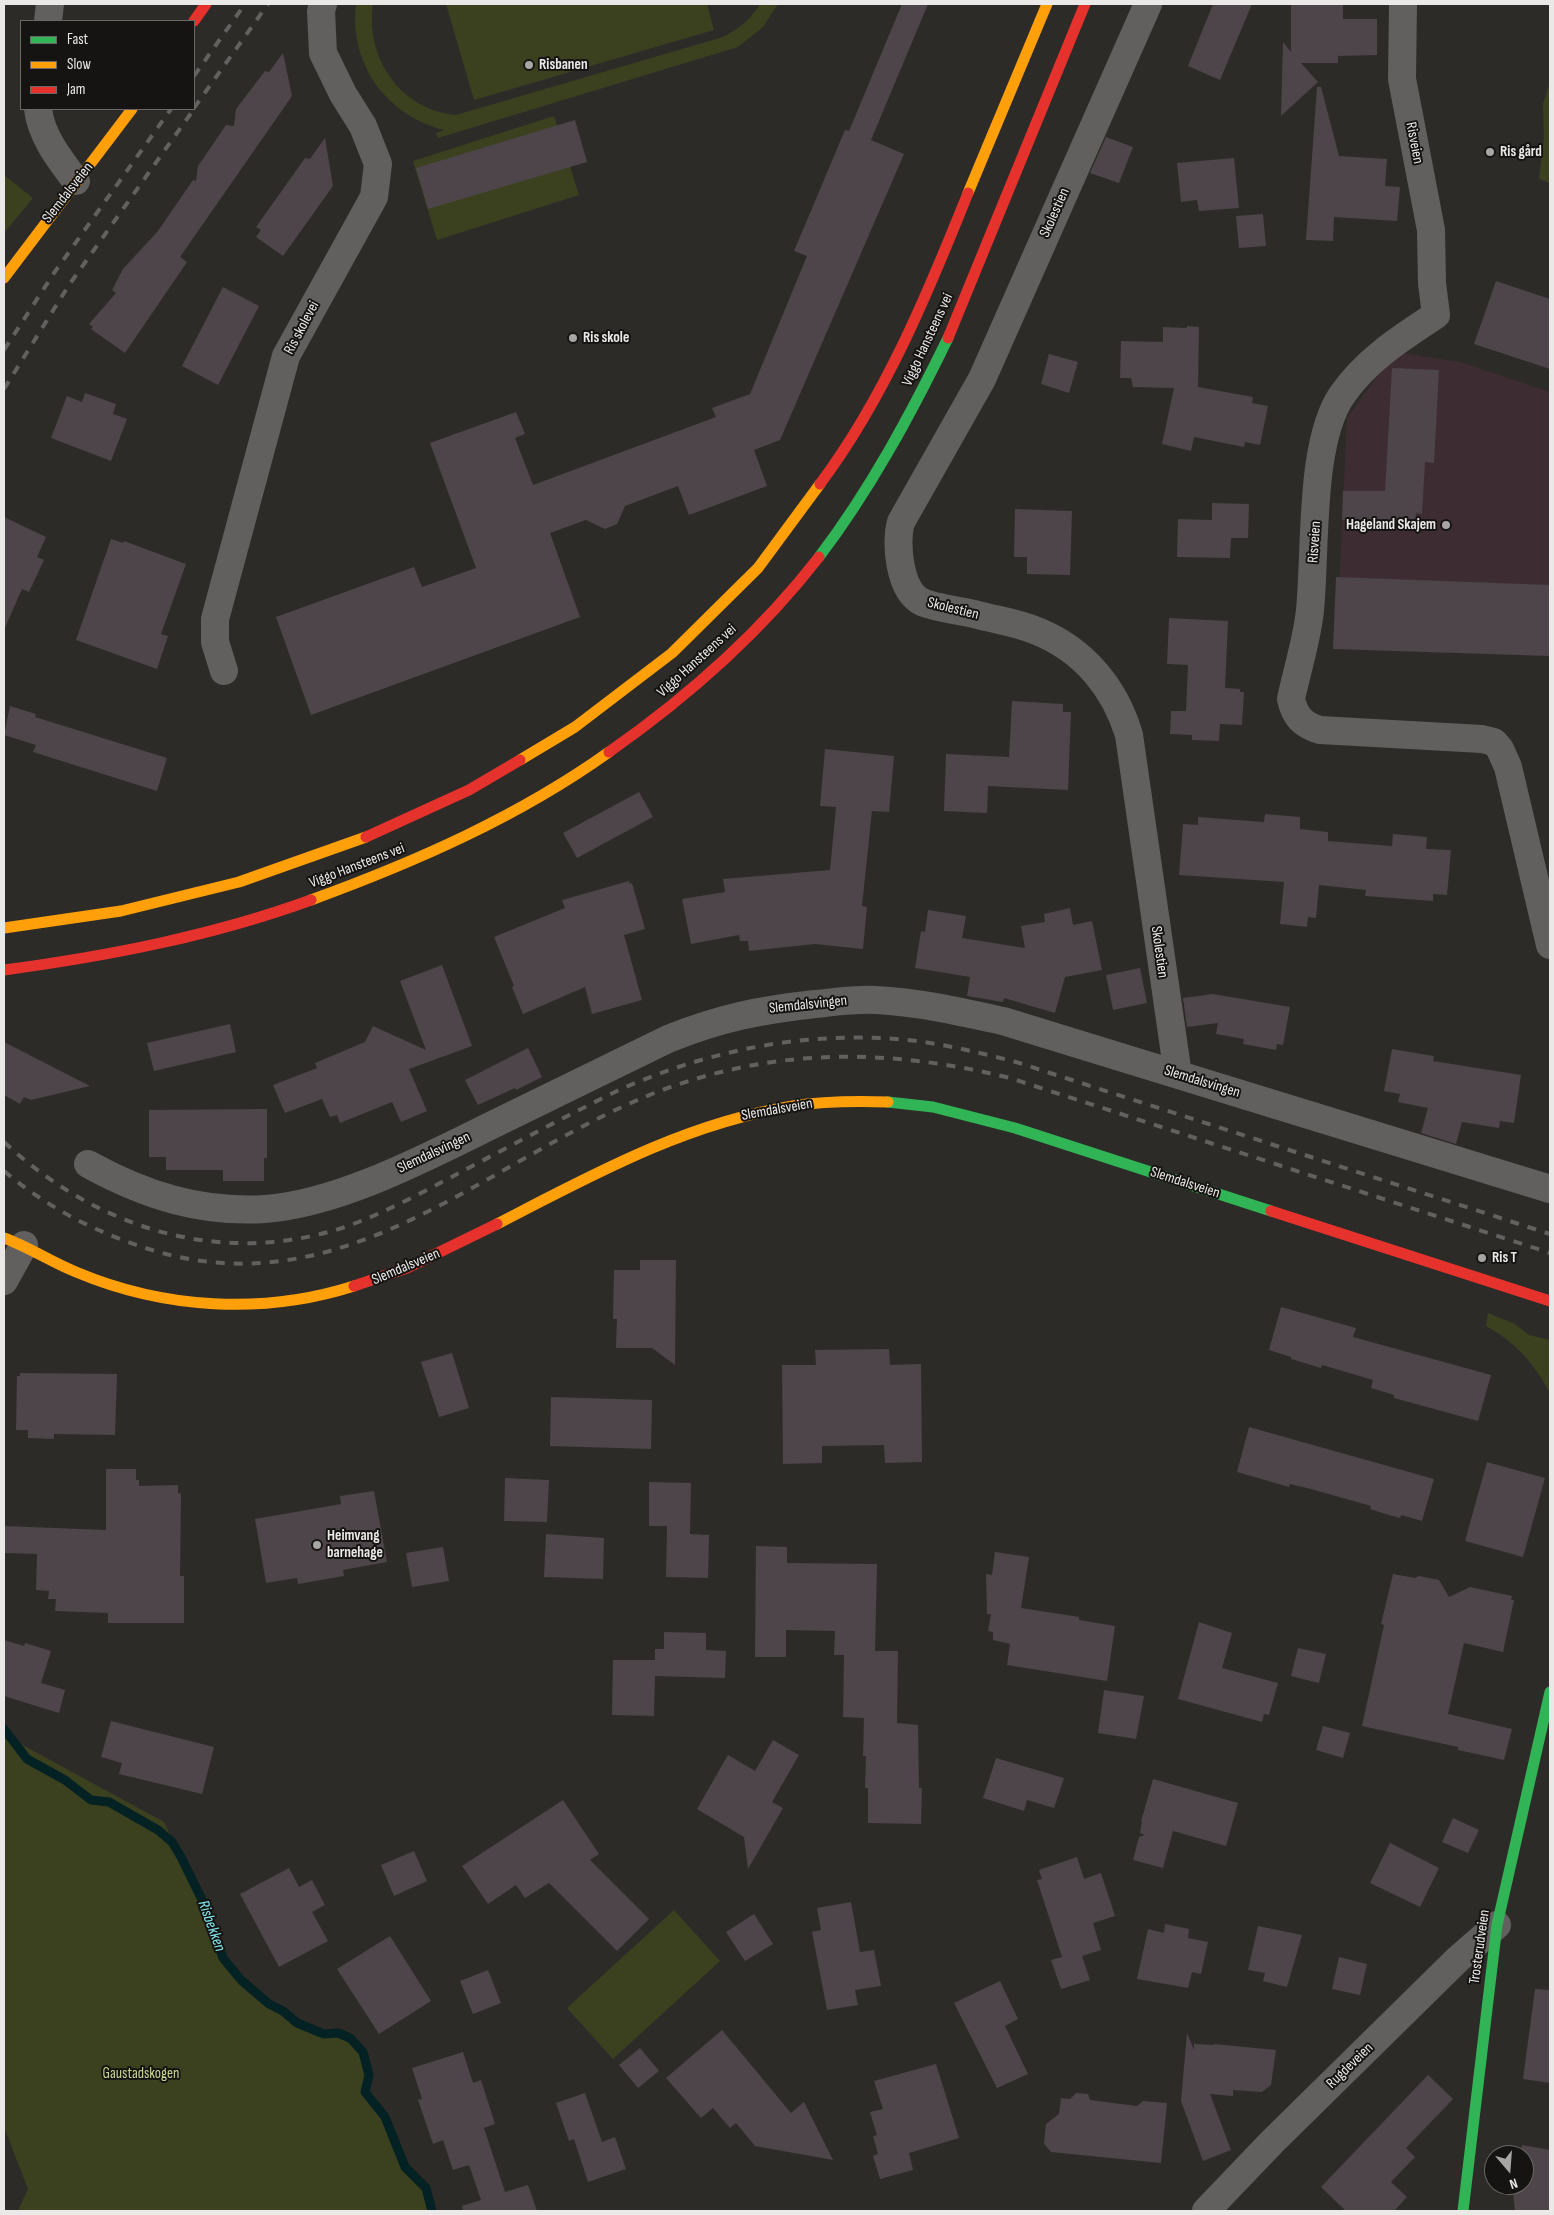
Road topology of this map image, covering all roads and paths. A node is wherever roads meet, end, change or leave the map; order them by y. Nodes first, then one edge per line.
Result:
1 (50, 4) edge
2 (206, 4) edge
3 (323, 4) edge
4 (1047, 4) edge
5 (1085, 4) edge
6 (1148, 4) edge
7 (1403, 4) edge
8 (48, 20) edge
9 (195, 20) edge
10 (38, 110) edge
11 (131, 110) edge
12 (76, 181) junction
13 (4, 278) edge
14 (224, 671) dead end
15 (4, 928) edge
16 (1550, 945) edge
17 (4, 970) edge
18 (1178, 1075) junction
19 (88, 1164) dead end
20 (1550, 1189) edge
21 (13, 1238) edge
22 (4, 1281) edge
23 (1550, 1301) edge
24 (1550, 1692) edge
25 (1497, 1925) junction
26 (1206, 2211) edge
27 (1463, 2211) edge

1 - 8 street
2 - 9 main road
3 - 14 street, Ris skolevei
4 - 15 main road, Viggo Hansteens vei
5 - 17 main road, Viggo Hansteens vei
6 - 18 street, Skolestien
7 - 16 street, Risveien
10 - 12 street
11 - 12 main road, Slemdalsveien
12 - 13 main road, Slemdalsveien
18 - 19 street, Slemdalsvingen
18 - 20 street, Slemdalsvingen
21 - 22 street, Slemdalsveien
21 - 23 main road, Slemdalsveien
24 - 25 main road, Trosterudveien
25 - 26 street, Rugdeveien
25 - 27 main road, Trosterudveien

